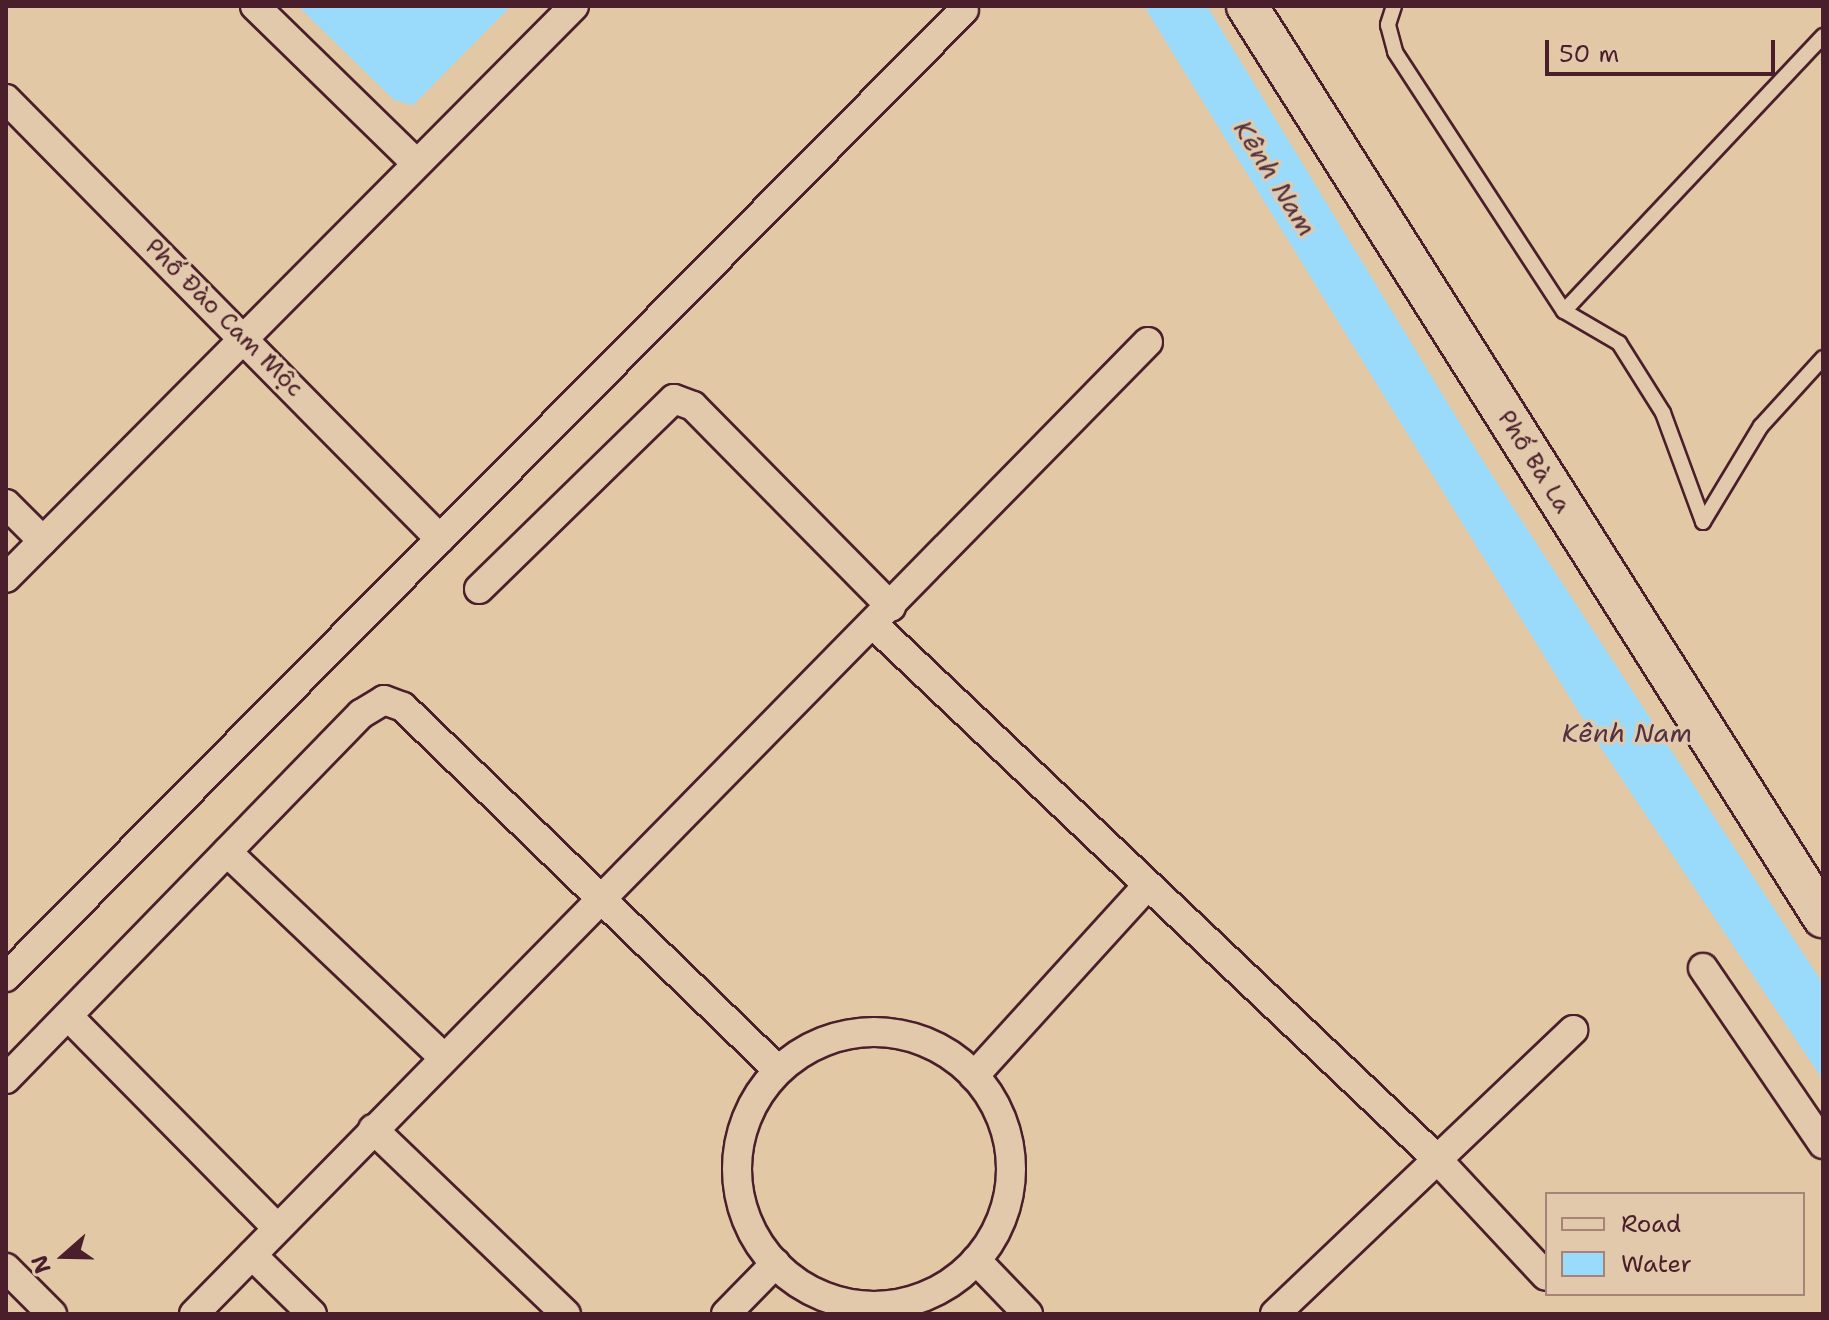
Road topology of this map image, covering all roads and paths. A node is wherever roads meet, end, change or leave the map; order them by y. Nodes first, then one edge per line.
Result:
1 (255, 6) edge
2 (574, 6) edge
3 (1247, 6) edge
4 (1394, 6) edge
5 (964, 10) dead end
6 (1823, 36) edge
7 (6, 99) edge
8 (417, 164) junction
9 (1564, 311) junction
10 (244, 338) junction
11 (1148, 342) dead end
12 (1823, 358) edge
13 (6, 504) edge
14 (440, 539) junction
15 (43, 541) junction
16 (6, 578) edge
17 (479, 589) dead end
18 (882, 616) junction
19 (227, 852) junction
20 (1148, 885) junction
21 (598, 896) junction
22 (1823, 917) edge
23 (1703, 968) dead end
24 (6, 977) edge
25 (68, 1016) junction
26 (1573, 1030) dead end
27 (443, 1057) junction
28 (778, 1070) junction
29 (974, 1076) junction
30 (6, 1079) edge
31 (373, 1129) junction
32 (1823, 1144) edge
33 (1436, 1158) junction
34 (277, 1228) junction
35 (252, 1255) junction
36 (976, 1260) junction
37 (776, 1263) junction
38 (6, 1268) edge
39 (1545, 1275) edge
40 (52, 1314) edge
41 (194, 1314) edge
42 (312, 1314) edge
43 (566, 1314) edge
44 (726, 1314) edge
45 (1028, 1314) edge
46 (1275, 1314) edge

1 - 8 street
2 - 8 street
3 - 22 street, Phố Bà La
4 - 9 lane
5 - 14 street
6 - 9 lane
7 - 10 street, Phố Đào Cam Mộc
8 - 10 street
9 - 12 lane
10 - 14 street, Phố Đào Cam Mộc
10 - 15 street
11 - 18 street
13 - 15 street
14 - 24 street
15 - 16 street
17 - 18 street
18 - 20 street
18 - 21 street
19 - 21 street
19 - 25 street
19 - 27 street
20 - 29 street
20 - 33 street
21 - 27 street
21 - 28 street
23 - 32 street
25 - 30 street
25 - 34 street
26 - 33 street
27 - 31 street
28 - 29 street
28 - 37 street
29 - 36 street
31 - 34 street
31 - 43 street
33 - 39 street
33 - 46 street
34 - 35 street
35 - 41 street
35 - 42 street
36 - 37 street
36 - 45 street
37 - 44 street
38 - 40 street

